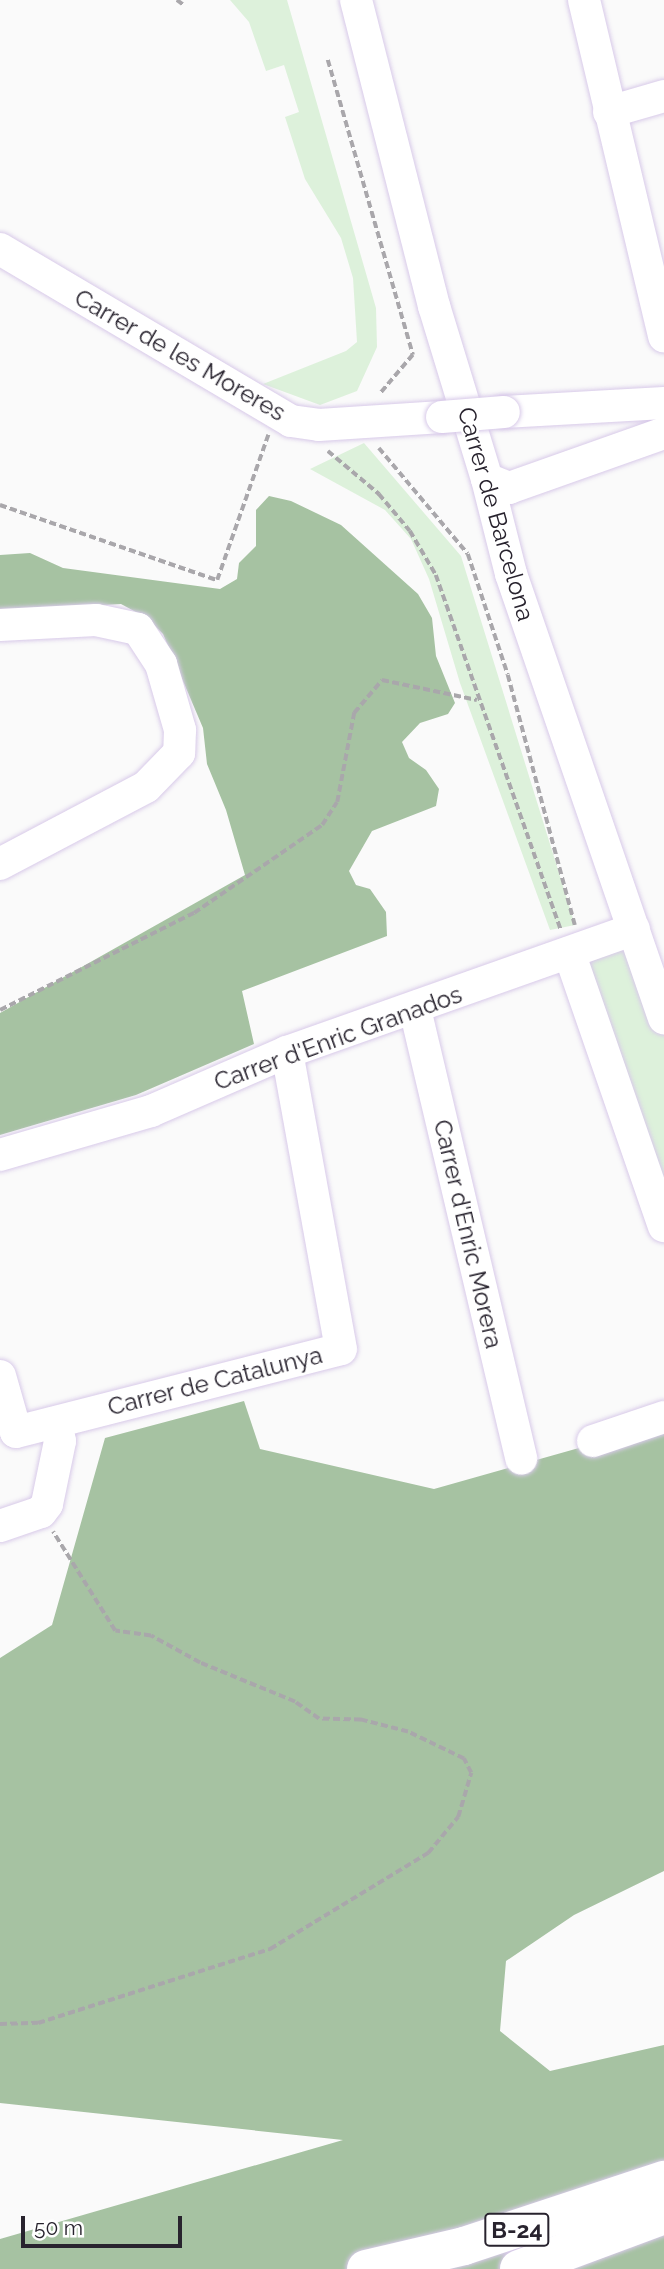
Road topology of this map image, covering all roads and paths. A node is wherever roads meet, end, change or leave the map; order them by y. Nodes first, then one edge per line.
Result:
1 (177, 0) edge
2 (356, 0) edge
3 (584, 0) edge
4 (185, 6) dead end
5 (328, 60) dead end
6 (664, 96) edge
7 (609, 112) junction
8 (0, 249) edge
9 (664, 337) edge
10 (664, 403) edge
11 (283, 417) junction
12 (371, 423) junction
13 (664, 433) edge
14 (487, 479) junction
15 (0, 505) edge
16 (0, 625) edge
17 (477, 700) junction
18 (0, 864) edge
19 (634, 929) junction
20 (664, 938) edge
21 (576, 952) junction
22 (415, 1009) junction
23 (0, 1010) edge
24 (664, 1018) edge
25 (287, 1052) junction
26 (0, 1155) edge
27 (664, 1226) edge
28 (0, 1376) edge
29 (664, 1417) edge
30 (56, 1422) junction
31 (593, 1441) dead end
32 (521, 1460) dead end
33 (41, 1512) junction
34 (0, 1526) edge
35 (0, 2024) edge
36 (664, 2180) edge
37 (664, 2215) edge
38 (366, 2269) edge
39 (519, 2269) edge

1 - 4 path
2 - 14 street, Carrer de Barcelona
3 - 7 street
5 - 12 path
6 - 7 street
7 - 9 street
8 - 11 street, Carrer de les Moreres
10 - 12 street, Carrer de les Moreres, bridge
11 - 12 street, Carrer de les Moreres
11 - 15 path
11 - 17 path
12 - 21 path
13 - 14 street
14 - 19 street, Carrer de Barcelona
16 - 18 street
17 - 21 path
17 - 23 path
19 - 20 street
19 - 21 street, Carrer d'Enric Granados
19 - 24 street, Carrer de Barcelona
21 - 22 street, Carrer d'Enric Granados
21 - 27 street
22 - 25 street, Carrer d'Enric Granados
22 - 32 street, Carrer d'Enric Morera
25 - 26 street, Carrer d'Enric Granados
25 - 30 street, Carrer de Catalunya
28 - 30 street, Carrer de Catalunya
29 - 31 street
30 - 33 street
33 - 34 street
33 - 35 path
36 - 38 highway, B-24
37 - 39 highway, B-24

